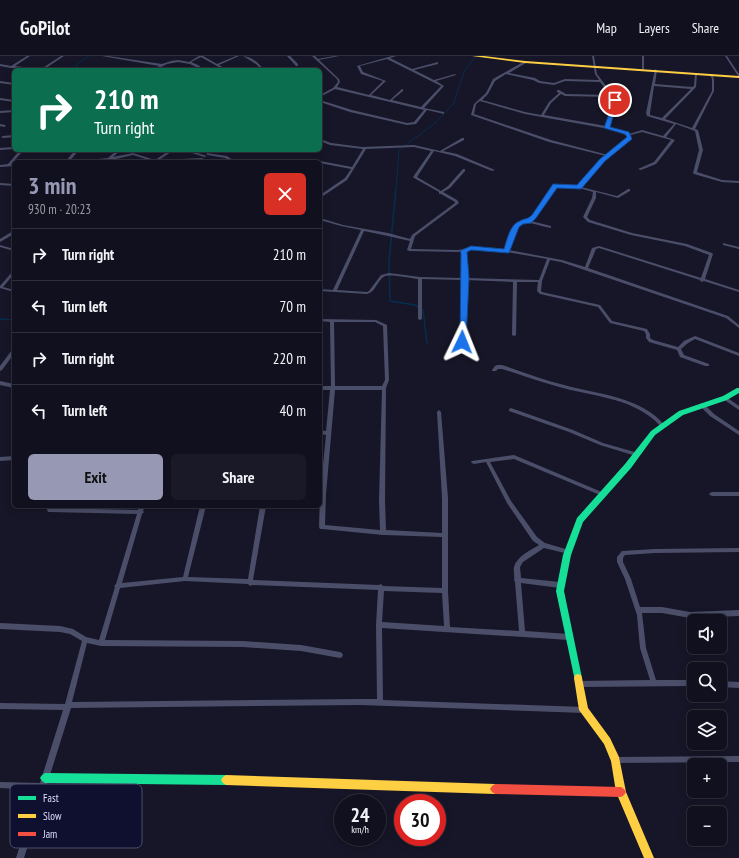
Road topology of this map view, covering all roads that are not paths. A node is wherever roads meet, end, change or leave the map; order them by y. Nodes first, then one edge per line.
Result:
1 (29, 56) edge
2 (63, 56) edge
3 (104, 56) edge
4 (199, 56) edge
5 (238, 56) edge
6 (244, 56) edge
7 (288, 56) edge
8 (312, 56) edge
9 (338, 56) edge
10 (395, 56) edge
11 (474, 56) edge
12 (593, 56) edge
13 (643, 56) edge
14 (726, 56) edge
15 (387, 58) junction
16 (318, 60) junction
17 (188, 62) junction
18 (525, 62) junction
19 (437, 63) dead end
20 (0, 65) edge
21 (161, 65) junction
22 (216, 65) junction
23 (297, 65) dead end
24 (595, 66) junction
25 (11, 67) junction
26 (21, 68) edge
27 (45, 68) edge
28 (156, 68) edge
29 (200, 68) edge
30 (222, 68) edge
31 (262, 68) edge
32 (643, 69) junction
33 (412, 70) junction
34 (656, 70) junction
35 (506, 73) junction
36 (696, 74) junction
37 (456, 75) dead end
38 (711, 75) junction
39 (739, 76) edge
40 (602, 81) junction
41 (0, 82) edge
42 (434, 82) junction
43 (12, 84) edge
44 (654, 85) junction
45 (335, 88) junction
46 (694, 88) junction
47 (402, 90) dead end
48 (322, 95) edge
49 (370, 95) junction
50 (613, 96) junction
51 (0, 99) edge
52 (480, 100) junction
53 (12, 101) edge
54 (390, 101) junction
55 (322, 102) edge
56 (424, 109) junction
57 (12, 110) edge
58 (0, 112) edge
59 (443, 113) dead end
60 (542, 116) junction
61 (663, 119) junction
62 (675, 124) junction
63 (607, 128) junction
64 (693, 129) junction
65 (629, 135) junction
66 (12, 136) edge
67 (3, 137) dead end
68 (664, 137) junction
69 (463, 139) dead end
70 (322, 140) edge
71 (12, 148) edge
72 (365, 148) junction
73 (0, 149) edge
74 (433, 150) junction
75 (441, 151) junction
76 (20, 152) edge
77 (75, 152) edge
78 (117, 152) edge
79 (169, 152) edge
80 (192, 152) edge
81 (210, 152) edge
82 (205, 156) junction
83 (609, 156) junction
84 (110, 158) junction
85 (149, 159) joint
86 (13, 160) edge
87 (69, 160) edge
88 (94, 160) edge
89 (152, 160) edge
90 (157, 160) edge
91 (165, 160) edge
92 (201, 160) edge
93 (231, 160) edge
94 (12, 162) edge
95 (322, 163) edge
96 (9, 165) joint
97 (1, 166) edge
98 (353, 168) junction
99 (640, 169) dead end
100 (464, 170) dead end
101 (493, 170) dead end
102 (0, 171) edge
103 (739, 182) edge
104 (0, 185) edge
105 (12, 185) edge
106 (579, 188) junction
107 (629, 190) dead end
108 (594, 192) junction
109 (440, 193) junction
110 (322, 196) edge
111 (322, 220) edge
112 (529, 222) junction
113 (550, 227) dead end
114 (362, 231) junction
115 (12, 233) edge
116 (410, 240) junction
117 (0, 241) edge
118 (724, 244) dead end
119 (0, 246) edge
120 (739, 248) edge
121 (12, 249) edge
122 (463, 251) junction
123 (507, 251) junction
124 (549, 259) junction
125 (586, 269) junction
126 (12, 274) edge
127 (420, 278) junction
128 (465, 278) junction
129 (515, 280) junction
130 (540, 281) junction
131 (702, 281) junction
132 (1, 287) edge
133 (12, 290) edge
134 (322, 290) edge
135 (334, 291) junction
136 (739, 291) edge
137 (420, 319) dead end
138 (322, 320) edge
139 (332, 321) junction
140 (739, 327) edge
141 (514, 335) dead end
142 (462, 342) dead end
143 (679, 349) junction
144 (12, 354) edge
145 (739, 355) edge
146 (707, 365) dead end
147 (0, 369) edge
148 (494, 370) dead end
149 (0, 383) edge
150 (12, 386) edge
151 (322, 388) edge
152 (333, 388) junction
153 (384, 388) junction
154 (739, 390) edge
155 (725, 398) junction
156 (702, 405) junction
157 (739, 408) edge
158 (511, 410) dead end
159 (439, 412) dead end
160 (663, 426) junction
161 (322, 432) edge
162 (328, 433) junction
163 (739, 433) edge
164 (636, 454) junction
165 (12, 458) edge
166 (0, 460) edge
167 (487, 460) junction
168 (474, 462) dead end
169 (602, 494) junction
170 (712, 494) dead end
171 (739, 494) edge
172 (82, 508) edge
173 (203, 508) edge
174 (263, 508) edge
175 (142, 509) edge
176 (50, 510) dead end
177 (383, 533) junction
178 (444, 536) junction
179 (543, 545) junction
180 (739, 550) edge
181 (569, 552) junction
182 (185, 580) junction
183 (517, 580) junction
184 (250, 583) junction
185 (560, 585) junction
186 (118, 586) junction
187 (381, 587) junction
188 (445, 591) junction
189 (638, 610) junction
190 (739, 613) edge
191 (379, 625) junction
192 (0, 626) edge
193 (448, 629) junction
194 (522, 634) junction
195 (570, 637) junction
196 (85, 640) junction
197 (101, 643) junction
198 (340, 655) dead end
199 (654, 683) junction
200 (687, 683) edge
201 (579, 684) junction
202 (727, 684) edge
203 (739, 685) edge
204 (380, 703) junction
205 (0, 706) edge
206 (68, 706) junction
207 (584, 710) junction
208 (616, 760) junction
209 (738, 760) edge
210 (45, 778) junction
211 (43, 784) edge
212 (0, 785) edge
213 (10, 785) edge
214 (621, 792) junction
215 (23, 848) edge
216 (20, 858) edge
217 (649, 858) edge

1 - 25 street
2 - 27 street
3 - 21 street
4 - 17 street
4 - 22 street
5 - 22 street
6 - 31 street
7 - 23 street
8 - 16 street
9 - 16 street
10 - 15 street
11 - 18 street
12 - 24 street
13 - 32 street
14 - 39 street
15 - 33 street
15 - 49 street
16 - 45 street
17 - 21 street
17 - 29 street
18 - 24 street
18 - 35 street
19 - 33 street
20 - 25 street
21 - 28 street
22 - 30 street
24 - 32 street
24 - 40 street
25 - 26 street
32 - 34 street
33 - 42 street
34 - 36 street
34 - 44 street
35 - 40 street
35 - 52 street
36 - 38 street
36 - 46 street
37 - 42 street
38 - 39 street
38 - 64 street
40 - 50 street
41 - 43 street
42 - 56 street
44 - 46 street
44 - 61 street
45 - 48 street
45 - 49 street
46 - 61 street
47 - 54 street
49 - 54 street
50 - 60 street
50 - 63 street
51 - 53 street
52 - 60 street
52 - 83 street
54 - 56 street
55 - 56 street
56 - 59 street
57 - 58 street
60 - 63 street
61 - 62 street
62 - 64 street
62 - 68 street
63 - 65 street
64 - 103 street
65 - 68 street
65 - 83 street
66 - 67 street
68 - 99 street
69 - 75 street
70 - 72 street
71 - 73 street
72 - 74 street
72 - 98 street
74 - 75 street
74 - 109 street
75 - 101 street
76 - 86 street
77 - 87 street
78 - 84 street
79 - 90 street
80 - 82 street
81 - 82 street
82 - 91 street
82 - 92 street
82 - 93 street
83 - 106 street
84 - 85 street
84 - 88 street
85 - 89 street
94 - 96 street
95 - 98 street
96 - 97 street
97 - 102 street
98 - 110 street
100 - 109 street
104 - 105 street
106 - 108 street
106 - 112 street
107 - 108 street
108 - 131 street
109 - 116 street
111 - 114 street
112 - 113 street
112 - 123 street
114 - 116 street
114 - 135 street
115 - 117 street
116 - 122 street
118 - 120 street
119 - 121 street
122 - 123 street
122 - 128 street
123 - 124 street
124 - 125 street
124 - 130 street
125 - 131 street
125 - 140 street
126 - 132 street
127 - 128 street
127 - 135 street
127 - 137 street
128 - 129 street
128 - 142 street
129 - 130 street
129 - 141 street
130 - 143 street
131 - 136 street
132 - 133 street
134 - 135 street
138 - 139 street
139 - 152 street
139 - 153 street
143 - 145 street
143 - 146 street
144 - 147 street
148 - 160 street
149 - 150 street
151 - 152 street
152 - 153 street
152 - 162 street
153 - 177 street
154 - 155 street
155 - 156 street
155 - 157 street
156 - 160 street
156 - 163 street
158 - 164 street
159 - 178 street
160 - 164 street
161 - 162 street
162 - 177 street
164 - 169 street
165 - 166 street
167 - 168 street
167 - 169 street
167 - 179 street
169 - 181 street
170 - 171 street
172 - 175 street
172 - 176 street
173 - 182 street
174 - 184 street
175 - 186 street
177 - 178 street
178 - 188 street
179 - 181 street
179 - 183 street
180 - 189 street
181 - 185 street
182 - 184 street
182 - 186 street
183 - 185 street
183 - 194 street
184 - 187 street
185 - 195 street
186 - 197 street
187 - 188 street
187 - 191 street
188 - 193 street
189 - 190 street
189 - 199 street
191 - 193 street
191 - 204 street
192 - 196 street
193 - 194 street
194 - 195 street
195 - 201 street
196 - 197 street
196 - 206 street
197 - 198 street
199 - 200 street
199 - 201 street
201 - 207 street
202 - 203 street
204 - 206 street
204 - 207 street
205 - 206 street
206 - 210 street
207 - 208 street
208 - 209 street
208 - 214 street
210 - 211 street
210 - 214 street
212 - 213 street
214 - 217 street
215 - 216 street

